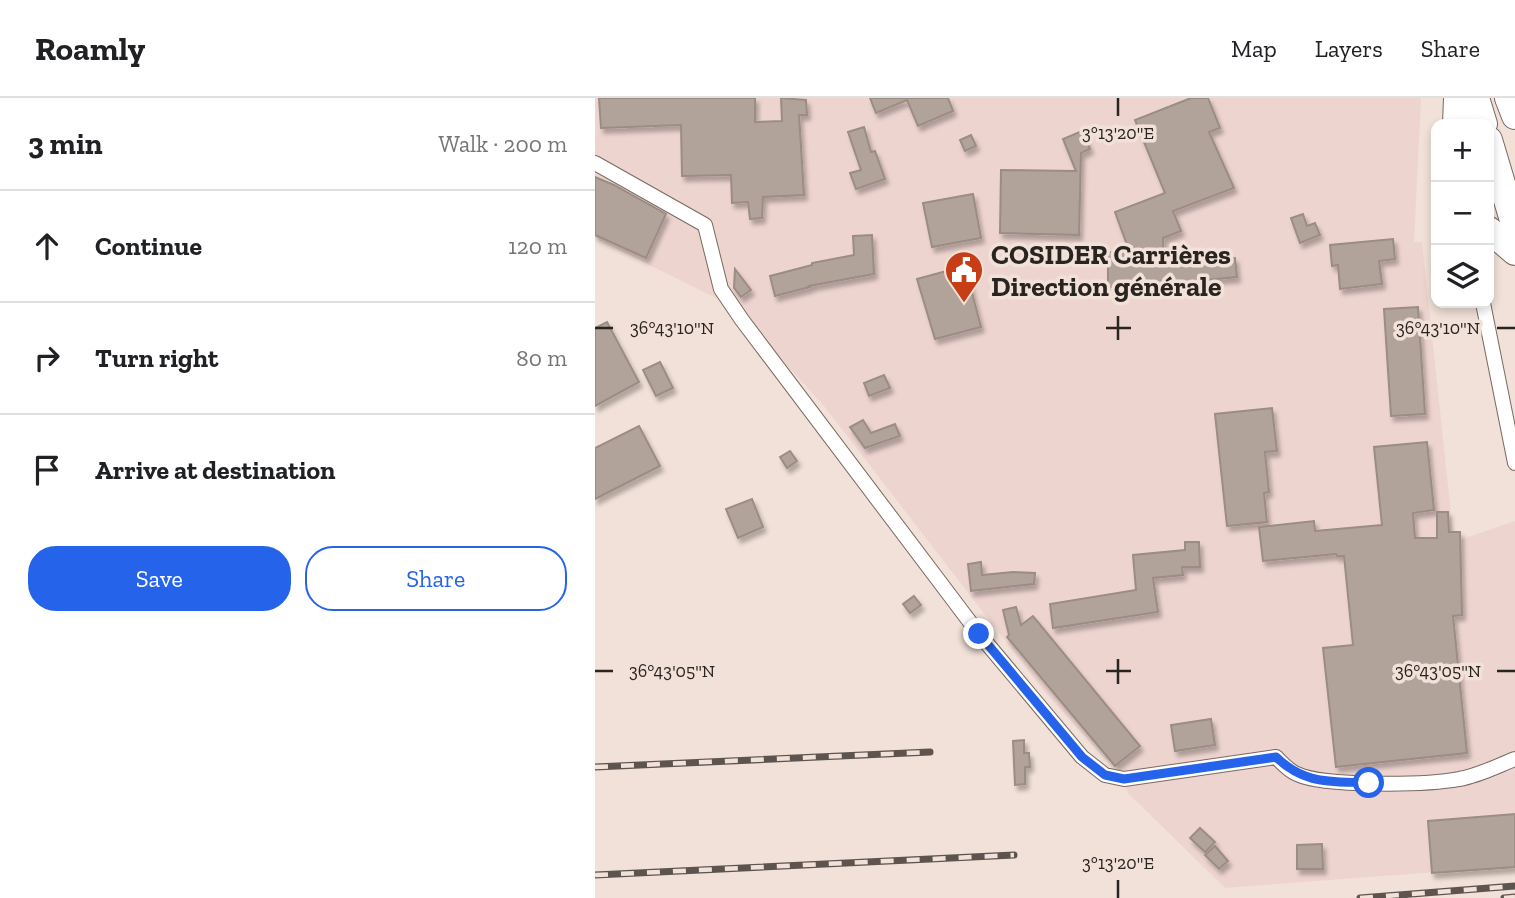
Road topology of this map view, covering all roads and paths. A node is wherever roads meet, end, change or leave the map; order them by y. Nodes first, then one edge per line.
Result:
1 (1457, 98) edge
2 (1476, 98) edge
3 (1509, 98) edge
4 (1515, 116) edge
5 (1457, 119) edge
6 (1482, 119) edge
7 (1494, 157) edge
8 (595, 163) edge
9 (1515, 227) edge
10 (1494, 234) edge
11 (1515, 252) edge
12 (1484, 308) edge
13 (1515, 463) edge
14 (1515, 759) edge

1 - 5 highway
2 - 6 highway
3 - 4 highway
7 - 9 highway
8 - 14 street
10 - 11 highway
12 - 13 street

